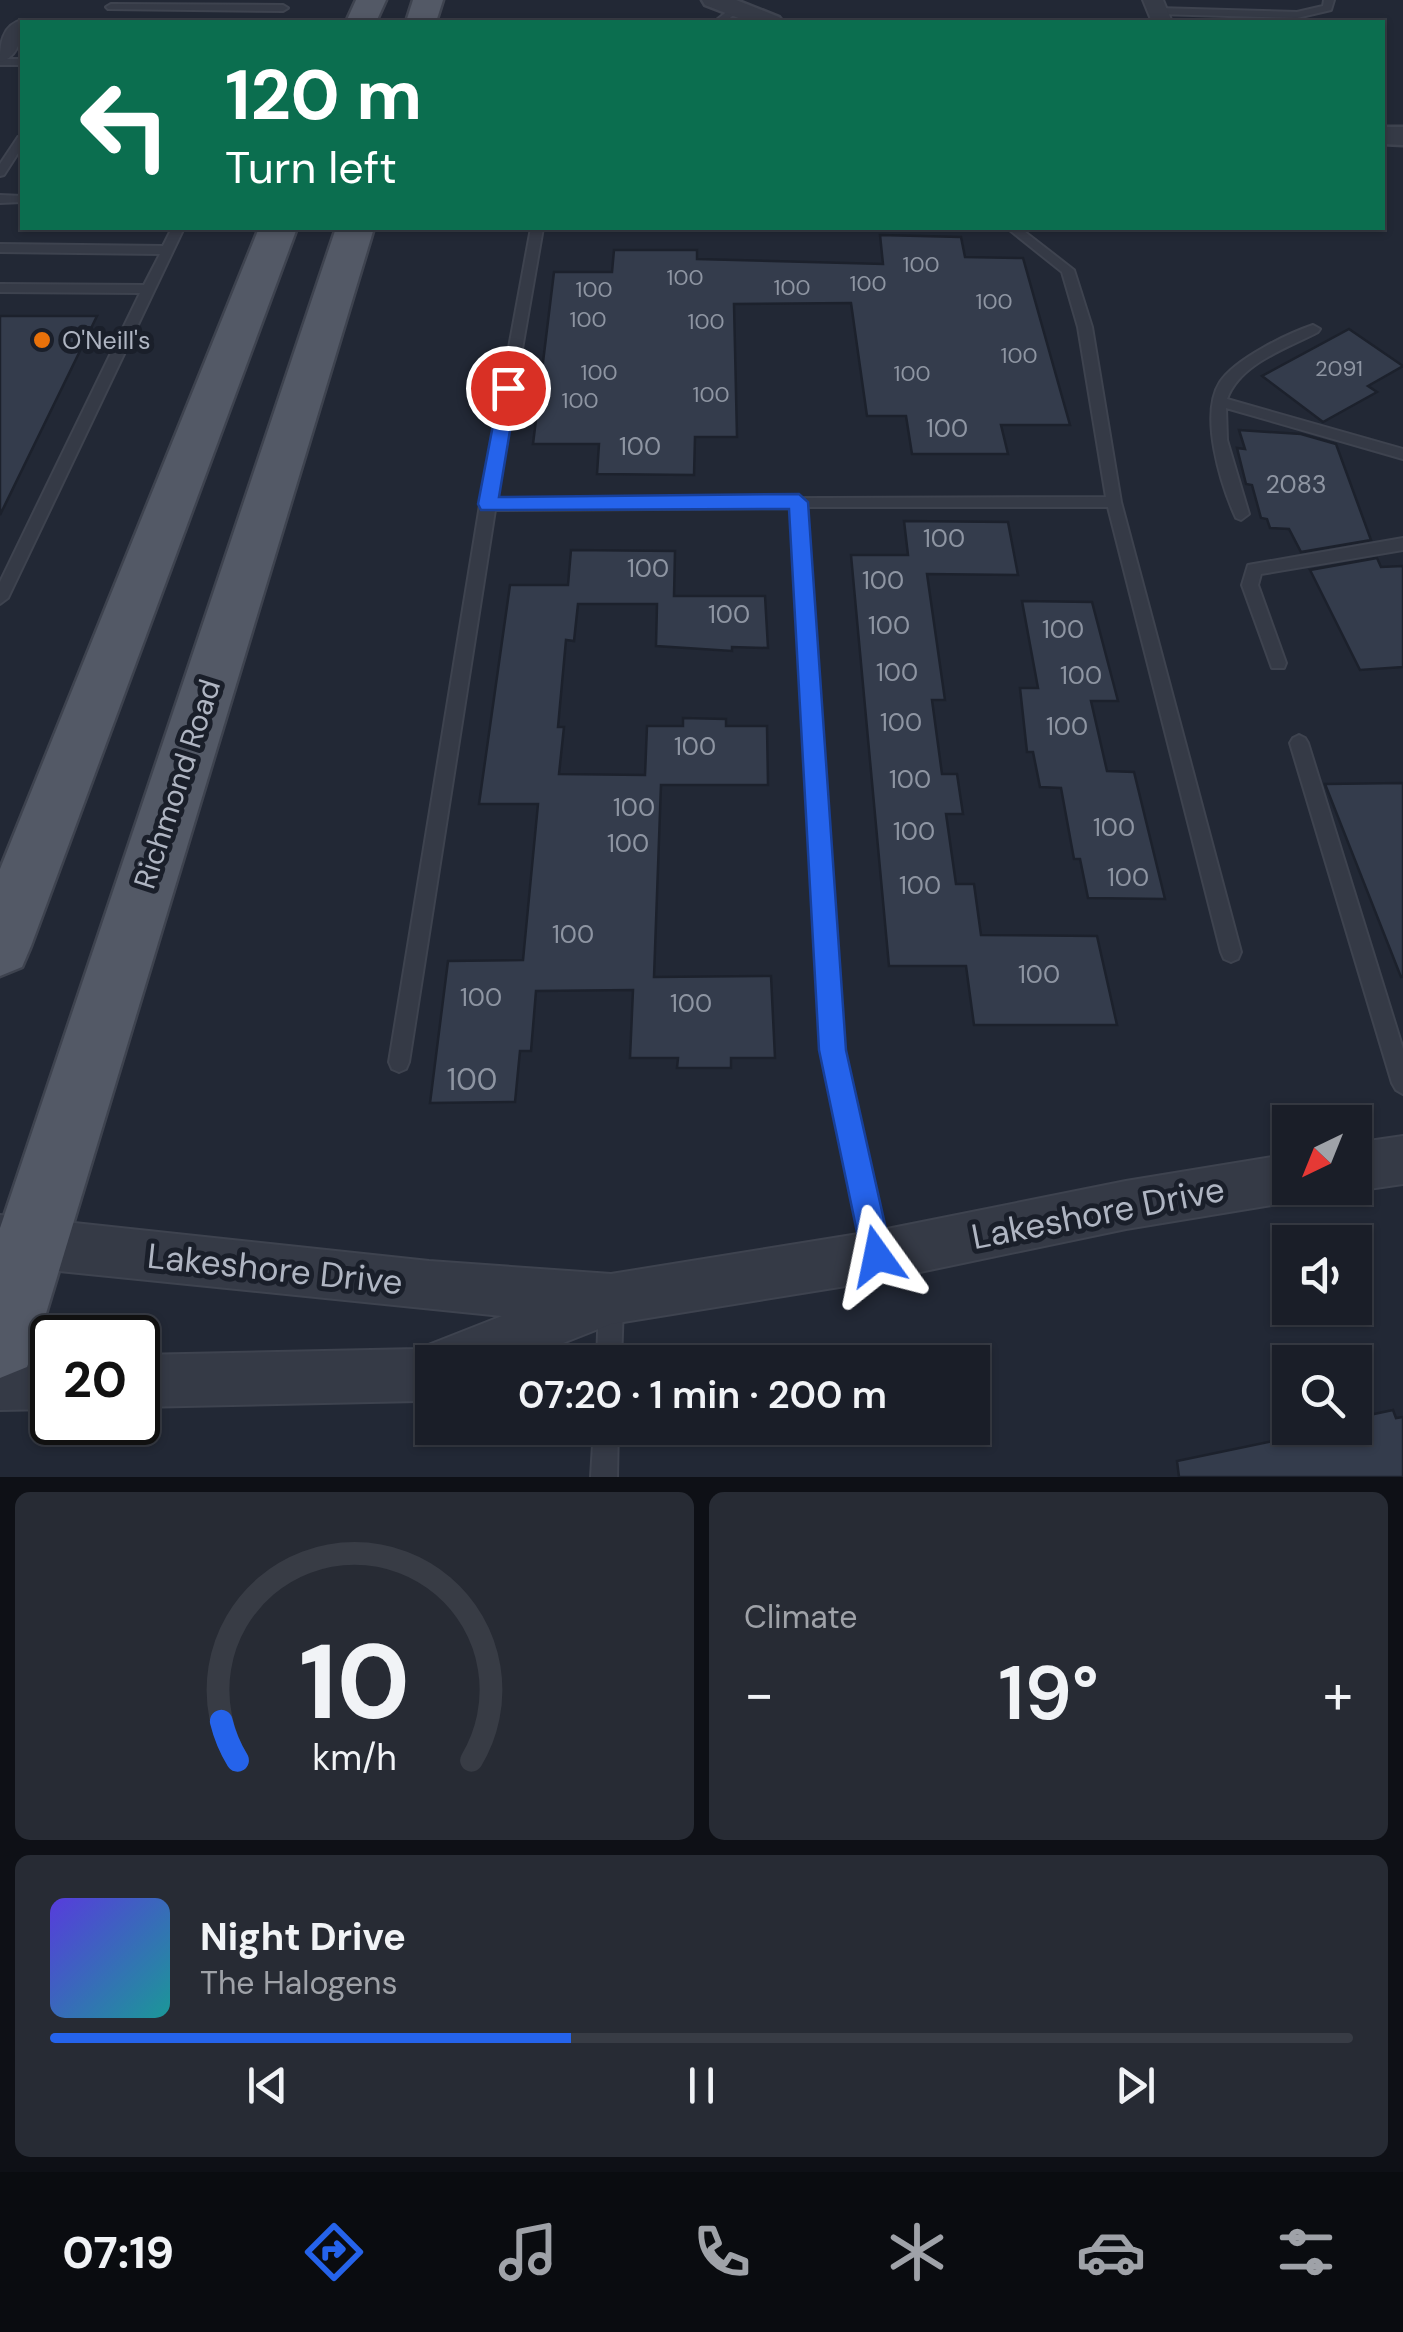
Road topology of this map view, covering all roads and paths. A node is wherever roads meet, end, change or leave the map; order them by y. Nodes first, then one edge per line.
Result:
1 (1329, 0) edge
2 (114, 4) edge
3 (285, 4) edge
4 (724, 10) edge
5 (1158, 11) edge
6 (762, 20) edge
7 (20, 30) edge
8 (0, 58) edge
9 (20, 142) edge
10 (0, 173) edge
11 (177, 230) edge
12 (277, 230) edge
13 (354, 230) edge
14 (537, 230) edge
15 (1016, 230) edge
16 (0, 248) edge
17 (167, 250) junction
18 (0, 288) edge
19 (148, 289) junction
20 (1313, 329) dead end
21 (1220, 402) junction
22 (1403, 454) edge
23 (799, 502) junction
24 (1114, 502) junction
25 (488, 504) junction
26 (1241, 514) dead end
27 (1403, 544) edge
28 (0, 598) edge
29 (1278, 663) dead end
30 (1299, 743) dead end
31 (0, 946) edge
32 (1231, 952) dead end
33 (399, 1062) dead end
34 (1403, 1083) edge
35 (1403, 1160) edge
36 (1372, 1165) edge
37 (1272, 1181) edge
38 (15, 1241) edge
39 (877, 1256) junction
40 (611, 1299) junction
41 (0, 1340) edge
42 (493, 1345) edge
43 (610, 1345) edge
44 (415, 1375) edge
45 (160, 1381) edge
46 (30, 1383) edge
47 (0, 1384) edge
48 (605, 1445) edge
49 (604, 1477) edge

1 - 5 lane
2 - 3 lane
4 - 6 street
7 - 8 street
9 - 10 lane
11 - 17 lane
12 - 31 main road
13 - 38 main road, Richmond Road
14 - 25 lane
15 - 24 lane
16 - 17 lane
17 - 19 lane
18 - 19 lane
19 - 28 lane
20 - 21 lane
21 - 22 lane
21 - 26 lane
23 - 24 lane
23 - 25 lane
23 - 39 lane
24 - 32 lane
25 - 33 lane
27 - 29 lane
30 - 34 lane
35 - 36 street
37 - 39 street, Lakeshore Drive
38 - 40 street, Lakeshore Drive
38 - 41 main road, Richmond Road
39 - 40 street, Lakeshore Drive
40 - 42 street, Lakeshore Drive
40 - 43 lane
44 - 45 street
46 - 47 street
48 - 49 lane

